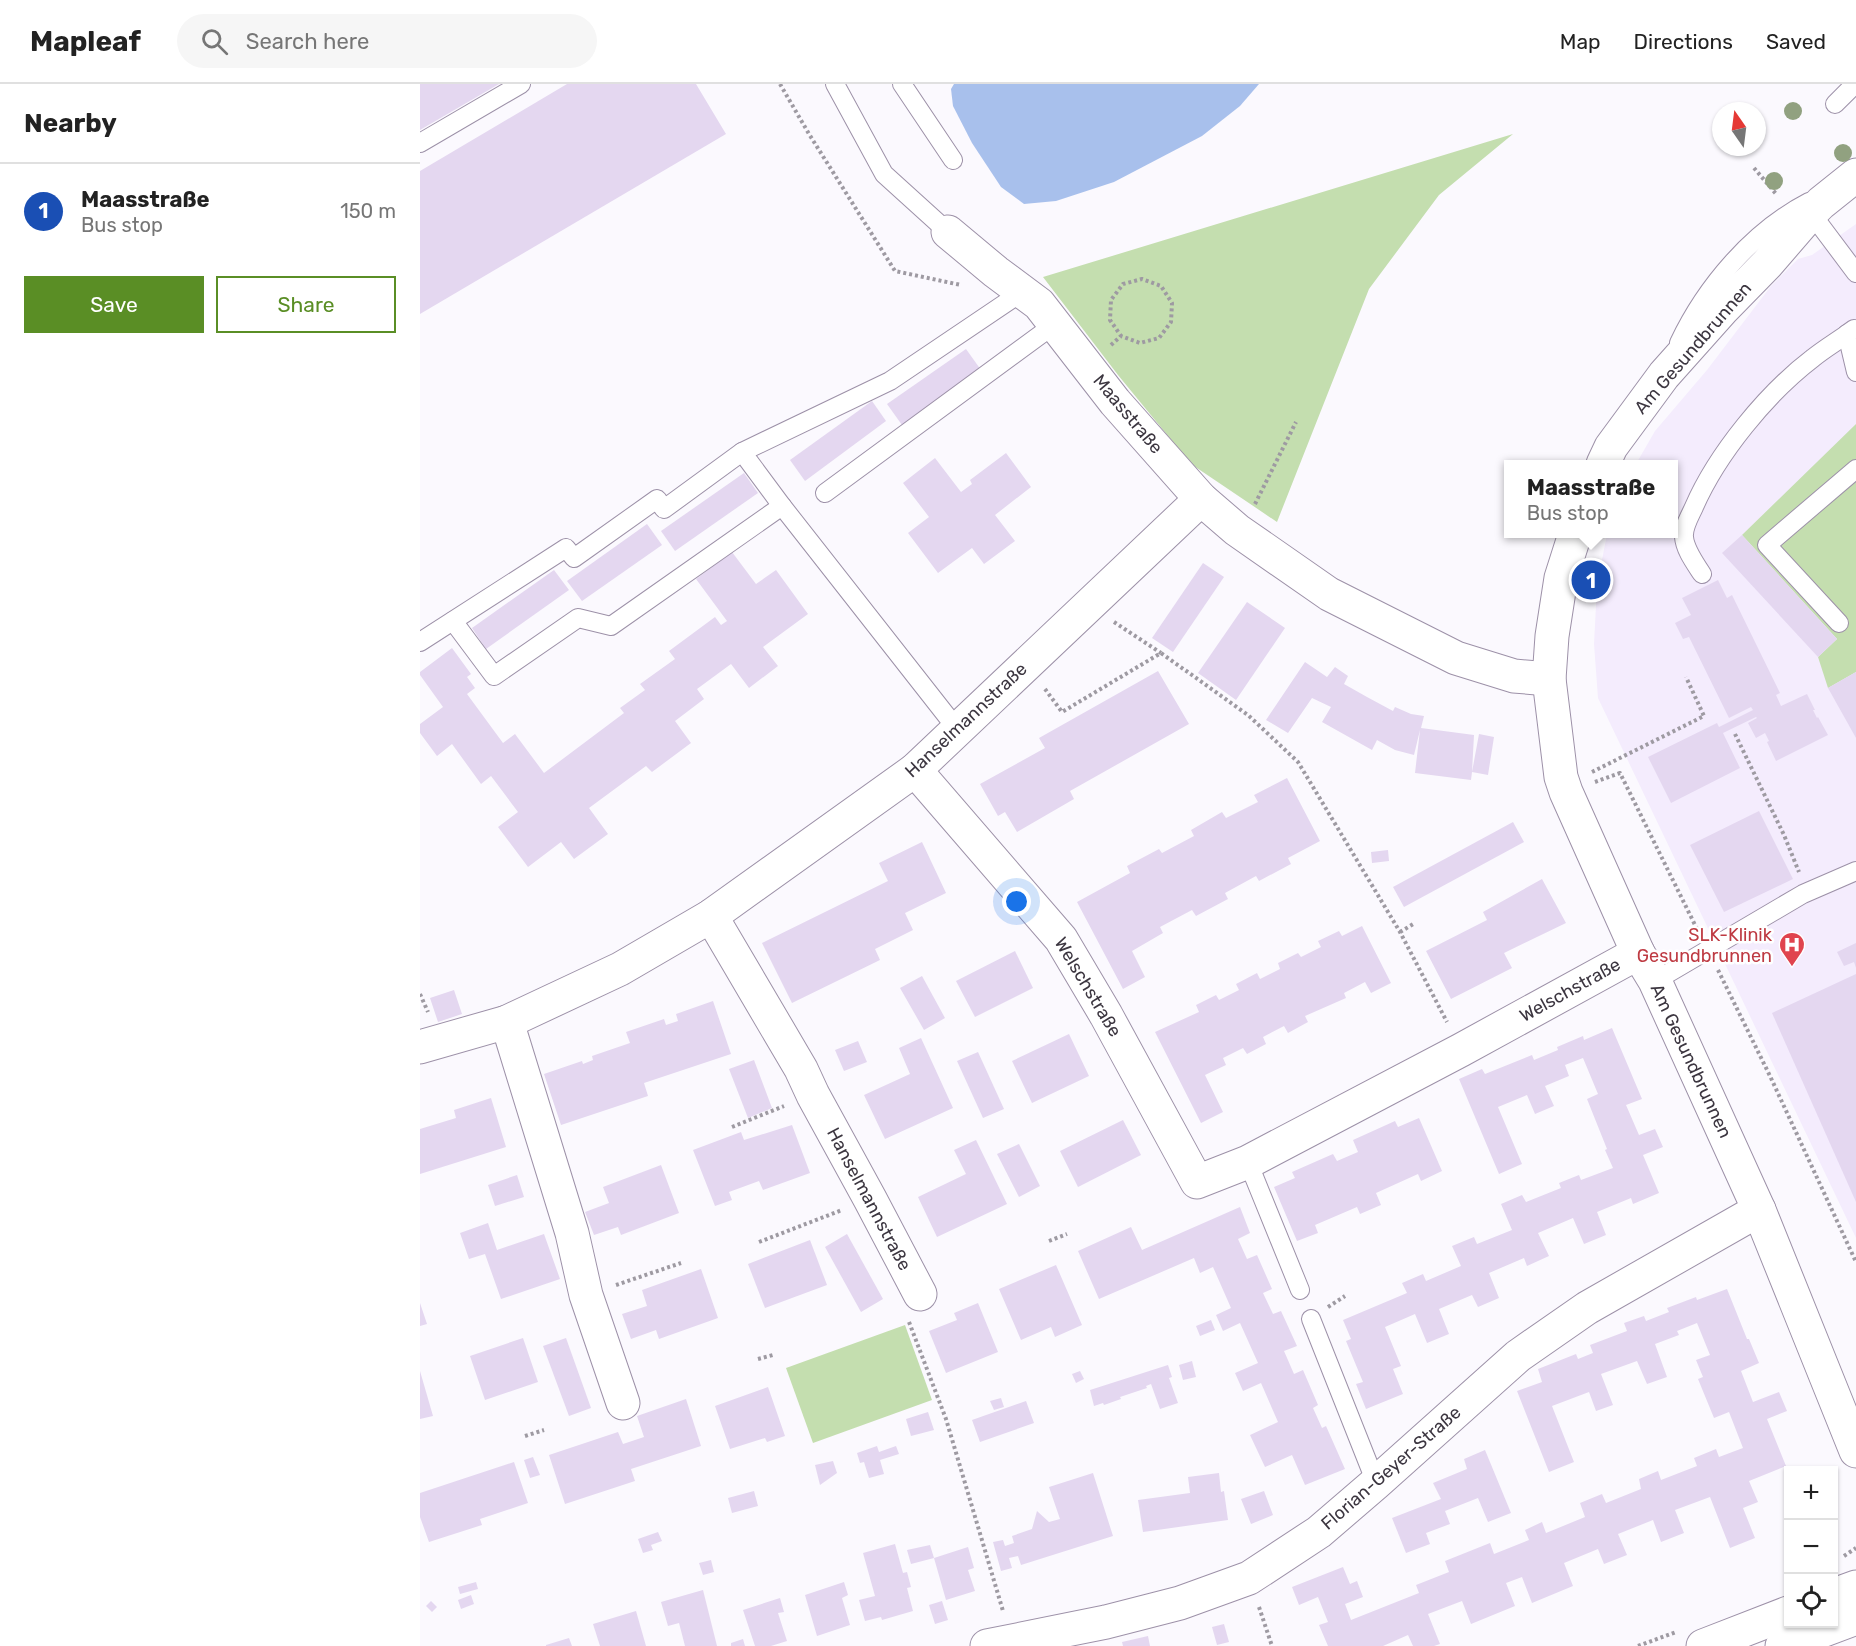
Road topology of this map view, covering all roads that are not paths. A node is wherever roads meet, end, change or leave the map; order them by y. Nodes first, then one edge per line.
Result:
1 (521, 84) edge
2 (835, 84) edge
3 (902, 84) edge
4 (1855, 84) edge
5 (1856, 95) edge
6 (420, 143) edge
7 (953, 160) dead end
8 (1852, 188) edge
9 (1817, 220) junction
10 (948, 232) joint
11 (1856, 273) edge
12 (1022, 292) junction
13 (1055, 324) junction
14 (1851, 331) edge
15 (1856, 372) edge
16 (1664, 375) junction
17 (742, 452) junction
18 (1605, 460) edge
19 (1856, 469) edge
20 (825, 494) dead end
21 (1201, 499) junction
22 (782, 506) junction
23 (1574, 538) edge
24 (1702, 574) dead end
25 (453, 621) junction
26 (1839, 623) dead end
27 (420, 642) edge
28 (1549, 679) junction
29 (957, 729) junction
30 (915, 770) junction
31 (1856, 871) edge
32 (711, 916) junction
33 (1638, 953) junction
34 (1655, 981) junction
35 (507, 1023) junction
36 (420, 1047) edge
37 (1248, 1162) junction
38 (1759, 1210) junction
39 (1300, 1290) dead end
40 (913, 1304) road end
41 (1311, 1319) dead end
42 (623, 1403) dead end
43 (1855, 1447) edge
44 (1376, 1483) junction
45 (1856, 1587) edge
46 (1838, 1593) edge
47 (1784, 1615) edge
48 (1856, 1618) edge
49 (1000, 1643) edge
50 (1703, 1646) edge
51 (1782, 1646) edge

1 - 6 lane
2 - 10 lane
3 - 7 lane
4 - 5 lane
8 - 9 street, Am Gesundbrunnen
8 - 16 lane
9 - 11 lane
9 - 16 street, Am Gesundbrunnen
10 - 12 street, Maasstraße
12 - 13 street, Maasstraße
12 - 17 lane
13 - 20 lane
13 - 21 street, Maasstraße
14 - 15 lane
14 - 24 lane
16 - 18 street, Am Gesundbrunnen
17 - 22 lane
17 - 25 lane
19 - 26 lane
21 - 28 street, Maasstraße
21 - 29 street, Hanselmannstraße
22 - 25 lane
22 - 29 lane
23 - 28 street, Am Gesundbrunnen
25 - 27 lane
28 - 33 street, Am Gesundbrunnen
29 - 30 street, Hanselmannstraße
30 - 32 street, Hanselmannstraße
30 - 37 street, Welschstraße
31 - 34 lane
32 - 35 street, Hanselmannstraße
32 - 40 street, Hanselmannstraße
33 - 34 street, Am Gesundbrunnen
33 - 37 street, Welschstraße
34 - 38 street, Am Gesundbrunnen
35 - 36 street, Hanselmannstraße
35 - 42 street
37 - 39 lane
38 - 43 street, Am Gesundbrunnen
38 - 44 street, Florian-Geyer-Straße
41 - 44 lane
44 - 49 street, Florian-Geyer-Straße
45 - 46 street
47 - 50 street
48 - 51 street

